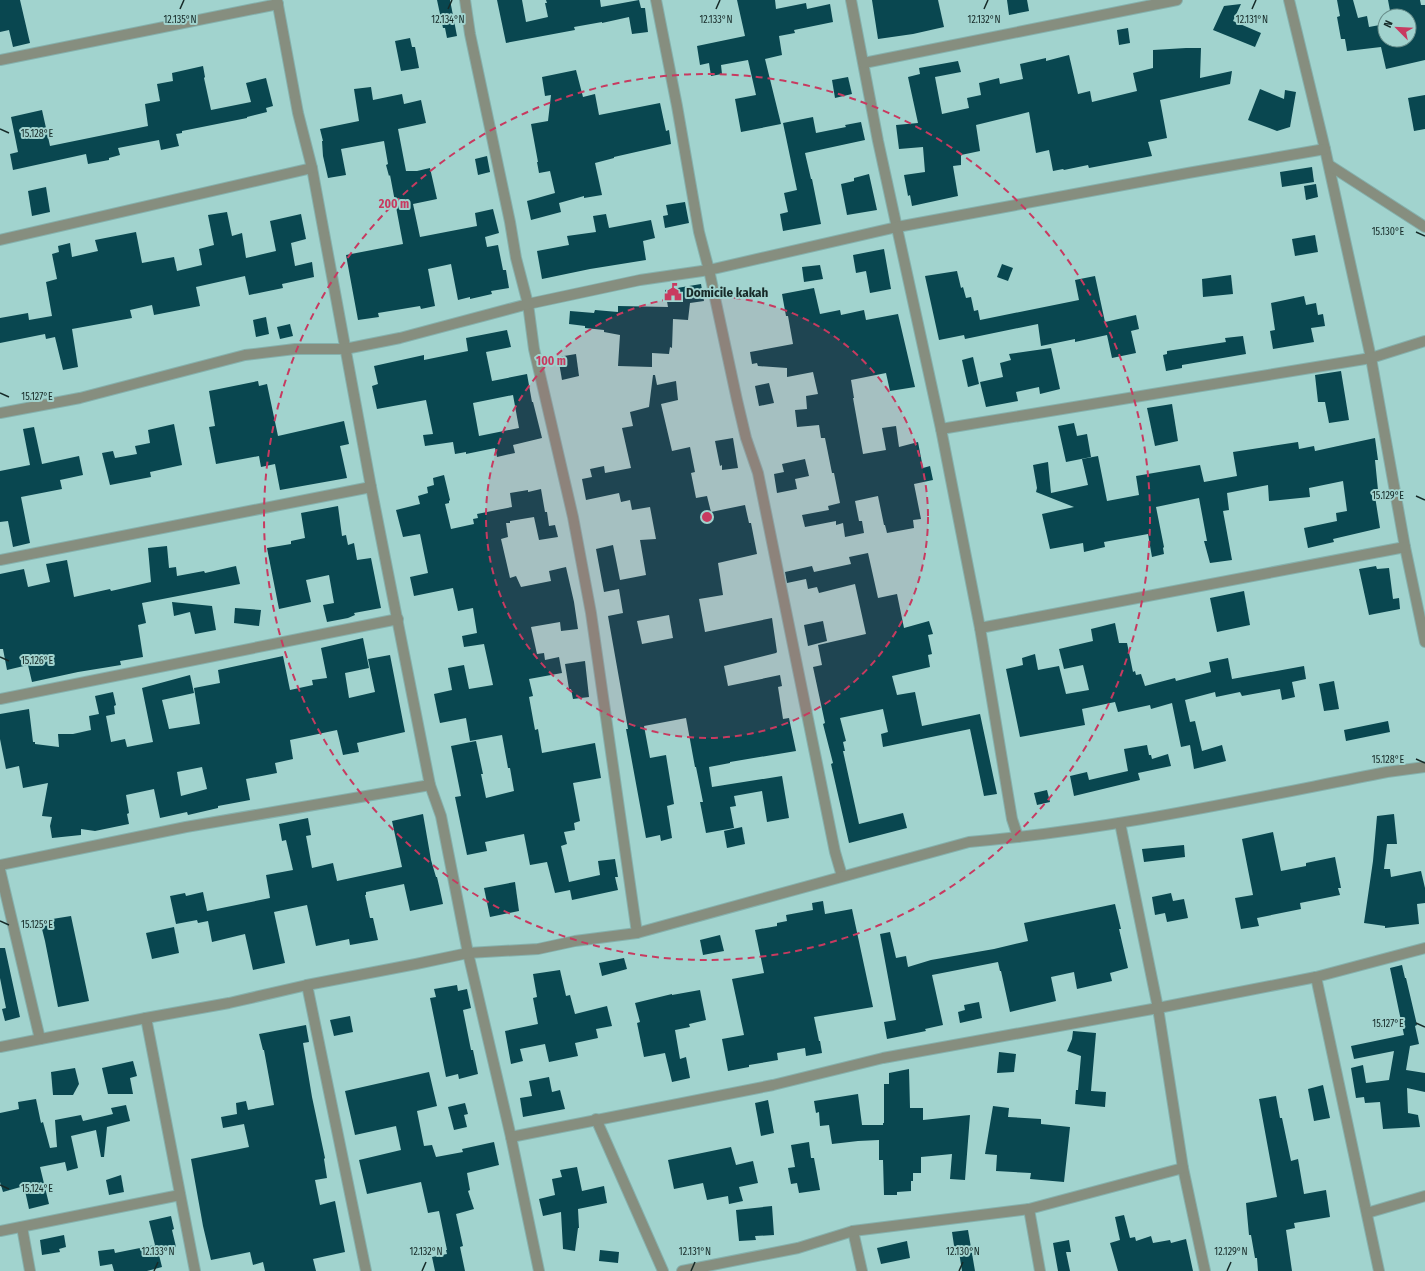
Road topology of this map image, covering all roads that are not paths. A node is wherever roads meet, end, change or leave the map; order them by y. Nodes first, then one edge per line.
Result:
1 (465, 0) edge
2 (656, 0) edge
3 (851, 0) edge
4 (1177, 0) edge
5 (1289, 0) edge
6 (277, 2) edge
7 (0, 60) edge
8 (864, 64) junction
9 (1325, 149) junction
10 (1329, 165) junction
11 (312, 168) junction
12 (897, 227) junction
13 (1425, 227) edge
14 (0, 240) edge
15 (709, 270) junction
16 (528, 304) junction
17 (1425, 341) edge
18 (345, 349) junction
19 (1371, 358) junction
20 (0, 413) edge
21 (941, 429) junction
22 (371, 487) junction
23 (1404, 548) junction
24 (0, 560) edge
25 (398, 619) junction
26 (980, 628) junction
27 (1425, 642) edge
28 (0, 699) edge
29 (1425, 767) edge
30 (430, 785) junction
31 (1120, 823) junction
32 (1018, 837) junction
33 (0, 865) edge
34 (0, 870) edge
35 (842, 876) junction
36 (637, 933) junction
37 (1425, 948) edge
38 (468, 953) junction
39 (1316, 977) junction
40 (307, 985) junction
41 (1158, 1008) junction
42 (146, 1018) junction
43 (40, 1039) junction
44 (0, 1047) edge
45 (596, 1119) junction
46 (511, 1137) junction
47 (1183, 1168) junction
48 (180, 1195) junction
49 (1425, 1196) edge
50 (1029, 1209) junction
51 (1367, 1213) junction
52 (22, 1227) junction
53 (0, 1231) edge
54 (853, 1231) junction
55 (693, 1270) edge
56 (30, 1271) edge
57 (195, 1271) edge
58 (366, 1271) edge
59 (539, 1271) edge
60 (663, 1271) edge
61 (682, 1271) edge
62 (862, 1271) edge
63 (1040, 1271) edge
64 (1205, 1271) edge
65 (1379, 1271) edge

1 - 16 street
2 - 15 street
3 - 8 street
4 - 8 street
5 - 9 street
6 - 7 street
6 - 11 street
8 - 12 street
9 - 10 street
9 - 12 street
10 - 13 street
10 - 19 street
11 - 14 street
11 - 18 street
12 - 15 street
12 - 21 street
15 - 16 street
15 - 35 street
16 - 18 street
16 - 36 street
17 - 19 street
18 - 20 street
18 - 22 street
19 - 21 street
19 - 23 street
21 - 26 street
22 - 24 street
22 - 25 street
23 - 26 street
23 - 27 street
25 - 28 street
25 - 30 street
26 - 32 street
29 - 31 street
30 - 33 street
30 - 38 street
31 - 32 street
31 - 41 street
32 - 35 street
34 - 43 street
35 - 36 street
36 - 38 street
37 - 39 street
38 - 40 street
38 - 46 street
39 - 41 street
39 - 51 street
40 - 42 street
40 - 58 street
41 - 45 street
41 - 47 street
42 - 43 street
42 - 48 street
43 - 44 street
45 - 46 street
45 - 60 street
46 - 59 street
47 - 50 street
47 - 64 street
48 - 52 street
48 - 57 street
49 - 51 street
50 - 54 street
50 - 63 street
51 - 65 street
52 - 53 street
52 - 56 street
54 - 55 street
54 - 62 street
55 - 61 street

